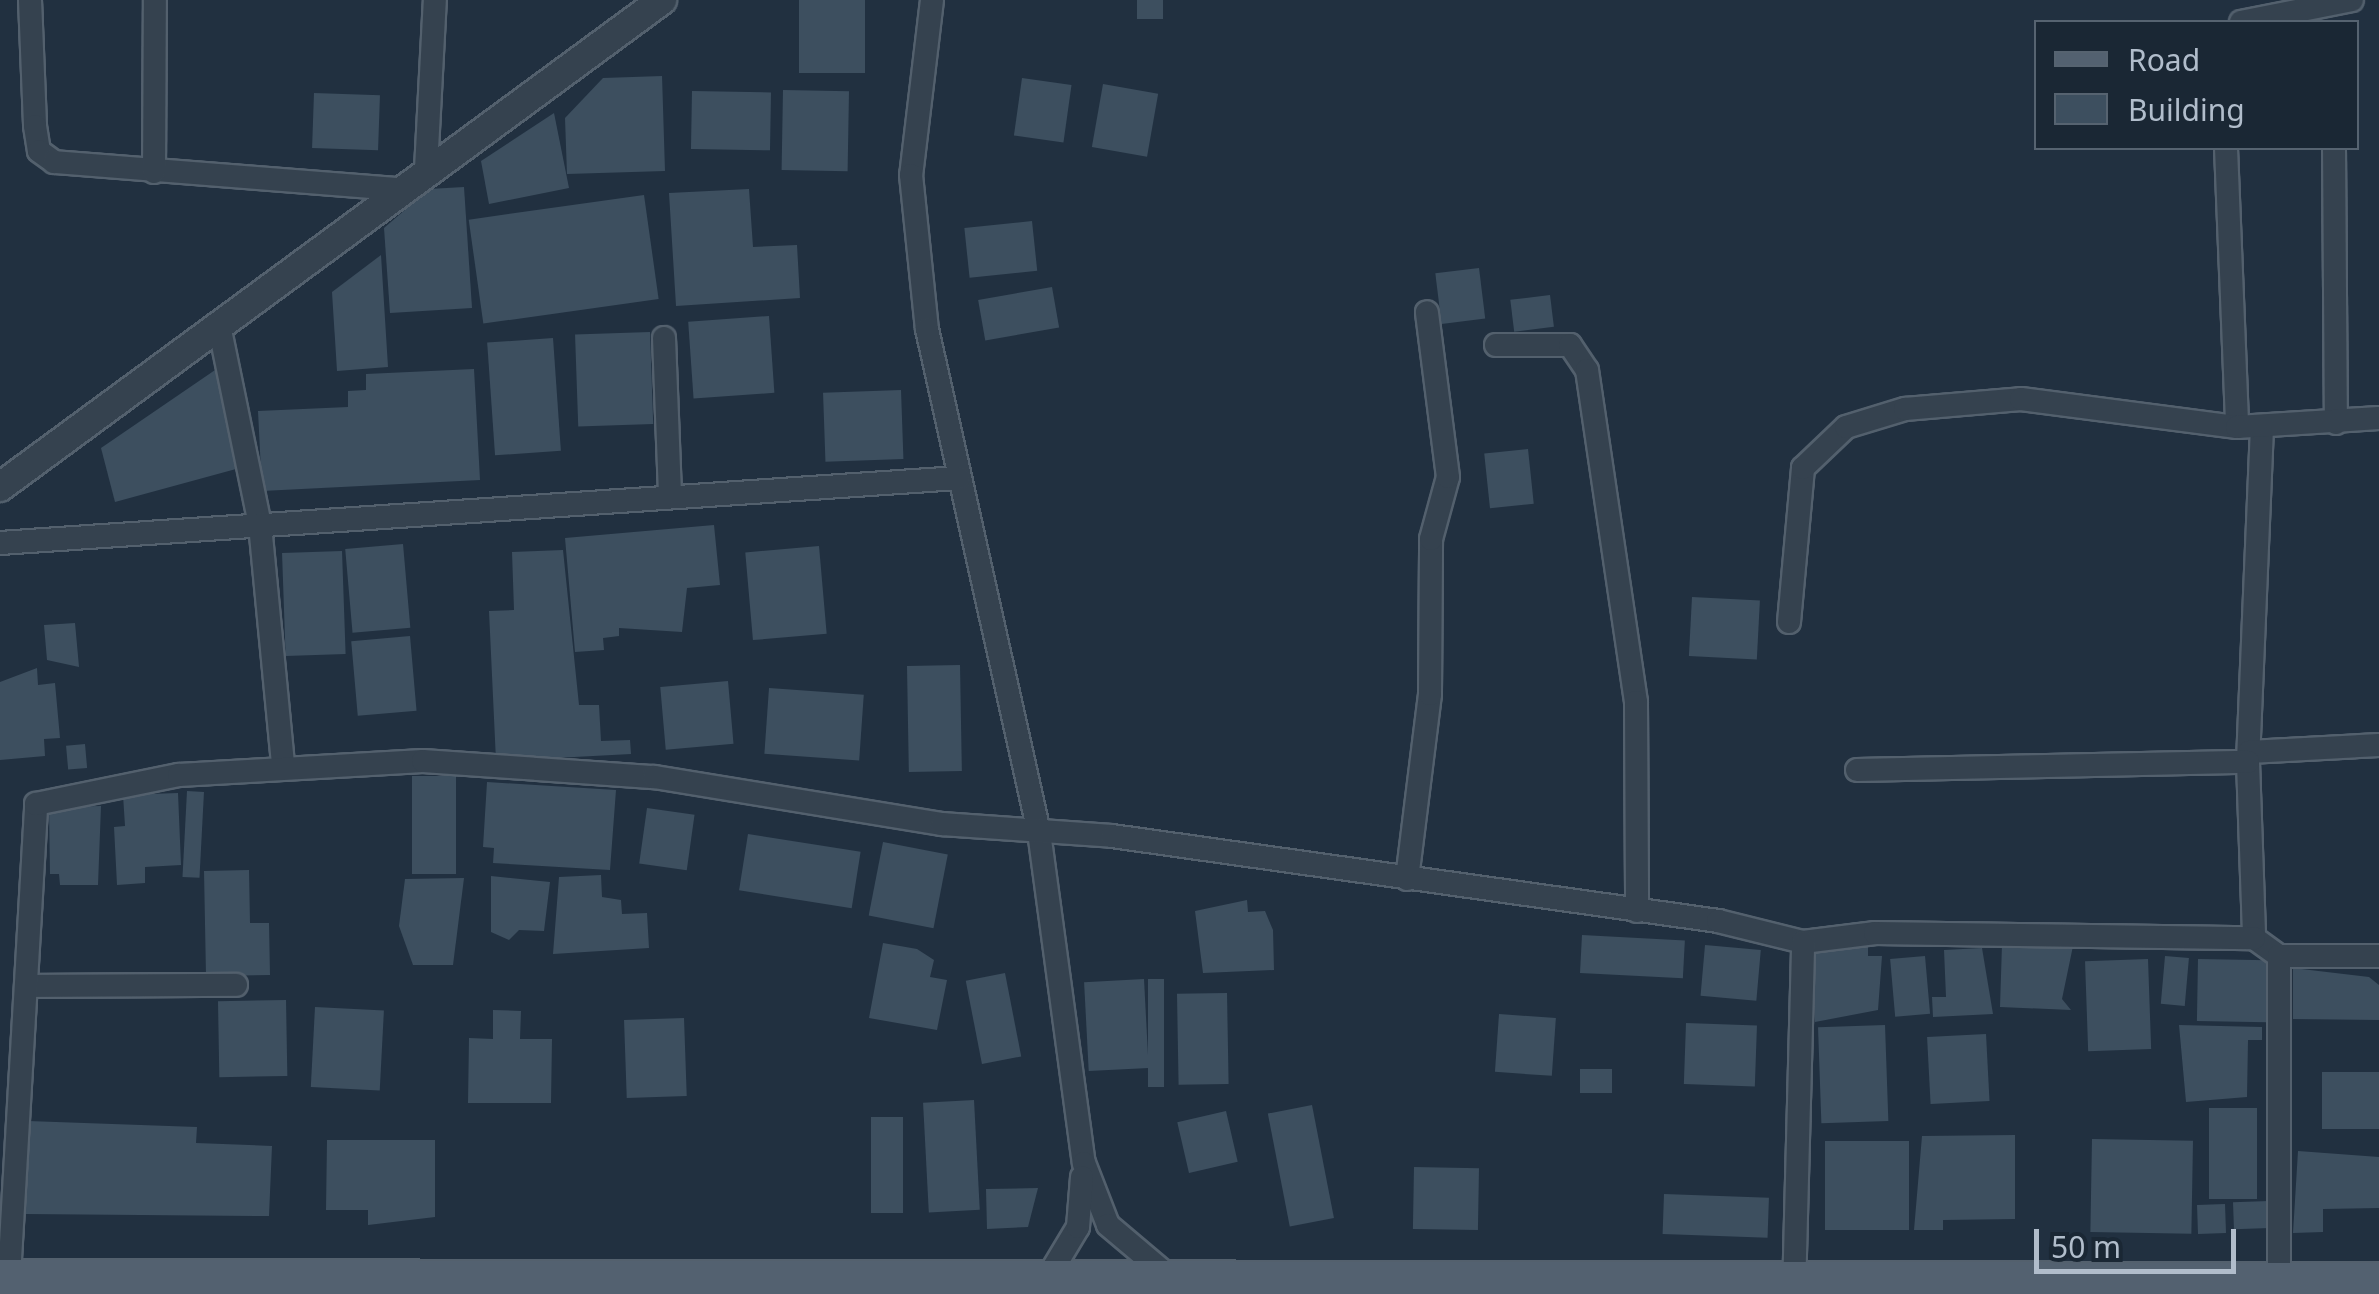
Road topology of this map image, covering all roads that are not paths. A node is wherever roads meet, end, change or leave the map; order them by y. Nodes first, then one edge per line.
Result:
1 (30, 0) edge
2 (156, 0) edge
3 (435, 0) edge
4 (662, 0) edge
5 (932, 0) edge
6 (2338, 11) edge
7 (2259, 20) edge
8 (2226, 150) edge
9 (2334, 150) edge
10 (426, 169) junction
11 (154, 172) junction
12 (395, 189) junction
13 (1427, 312) dead end
14 (219, 325) junction
15 (664, 338) dead end
16 (1496, 345) dead end
17 (2379, 418) edge
18 (2336, 423) junction
19 (2237, 427) junction
20 (2262, 428) junction
21 (959, 478) junction
22 (0, 487) edge
23 (670, 496) junction
24 (260, 525) junction
25 (0, 542) edge
26 (1789, 622) dead end
27 (2379, 745) edge
28 (2248, 757) junction
29 (283, 763) junction
30 (1857, 770) dead end
31 (1039, 832) junction
32 (1407, 879) junction
33 (1637, 911) junction
34 (2254, 938) junction
35 (1803, 942) junction
36 (2280, 956) junction
37 (2379, 956) edge
38 (236, 985) dead end
39 (32, 986) junction
40 (1084, 1163) junction
41 (5, 1276) edge
42 (1048, 1277) junction
43 (1170, 1278) junction
44 (2279, 1280) junction
45 (2379, 1280) edge
46 (631, 1286) edge
47 (1794, 1288) edge

1 - 11 street
2 - 11 street
3 - 10 street
4 - 10 street
5 - 21 street
6 - 7 street
8 - 19 street
9 - 18 street
10 - 12 street
11 - 12 street
12 - 14 street
13 - 32 street
14 - 22 street
14 - 24 street
15 - 23 street
16 - 33 street
17 - 18 street
18 - 20 street
19 - 20 street
19 - 26 street
20 - 28 street
21 - 23 street
21 - 31 street
23 - 24 street
24 - 25 street
24 - 29 street
27 - 28 street
28 - 30 street
28 - 34 street
29 - 31 street
29 - 39 street
31 - 32 street
31 - 40 street
32 - 33 street
33 - 35 street
34 - 35 street
34 - 36 street
35 - 47 street
36 - 37 street
36 - 44 street
38 - 39 street
39 - 41 street
40 - 42 street
40 - 43 street
41 - 46 main road
42 - 43 main road
42 - 46 main road
43 - 47 main road
44 - 45 main road
44 - 47 main road

